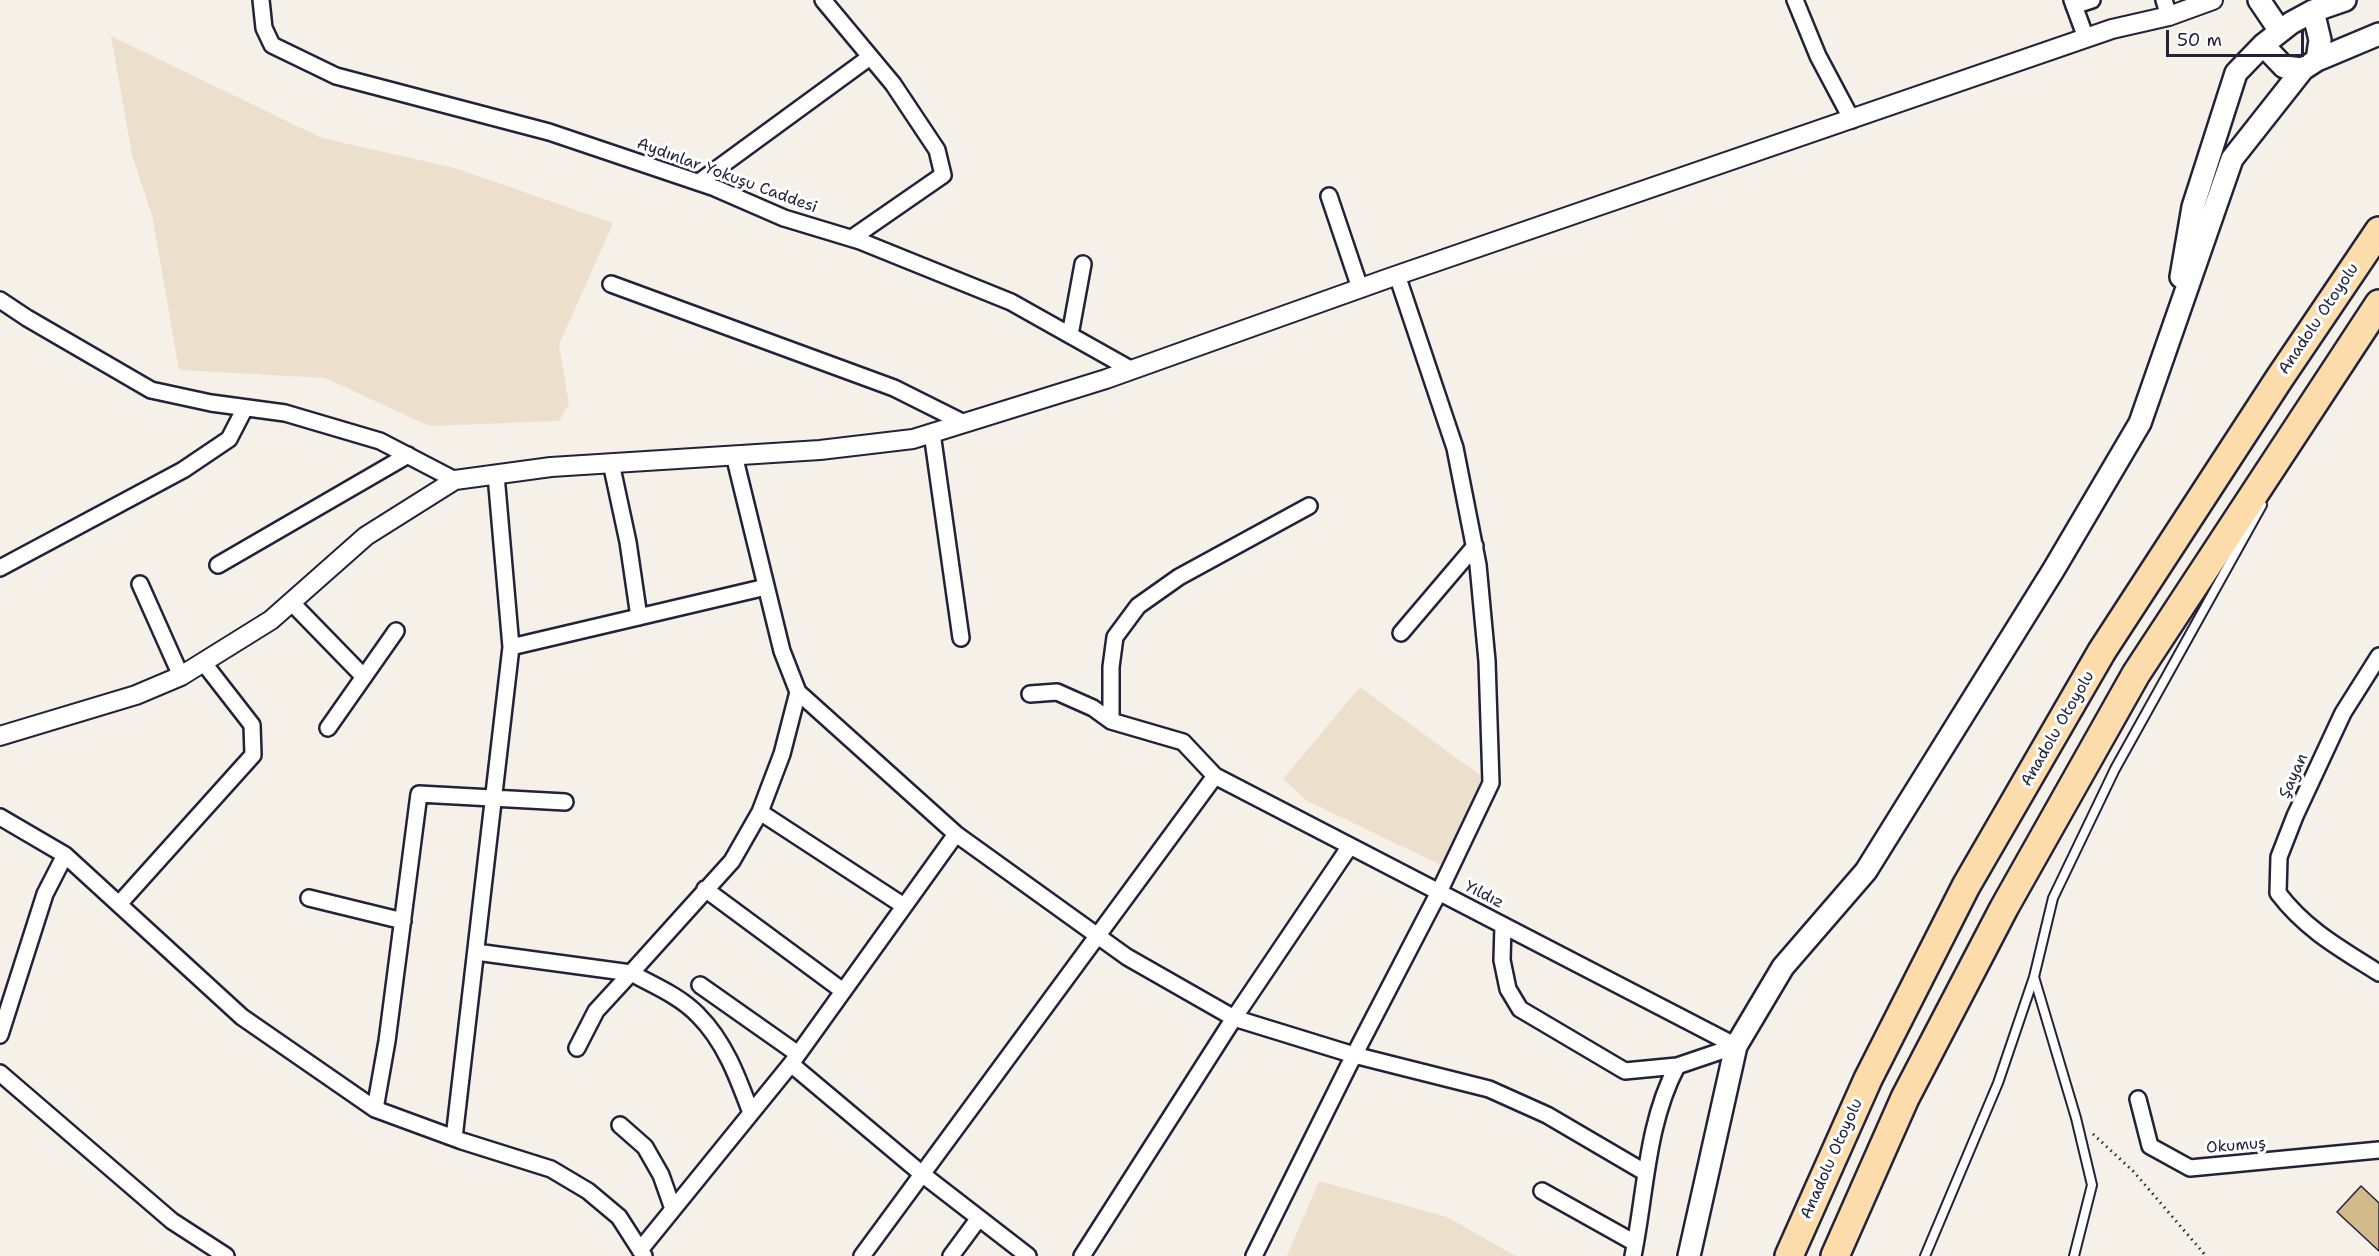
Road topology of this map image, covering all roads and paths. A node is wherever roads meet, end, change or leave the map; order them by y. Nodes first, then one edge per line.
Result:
1 (261, 0) edge
2 (823, 0) edge
3 (1795, 0) edge
4 (2092, 0) edge
5 (2213, 0) edge
6 (2259, 0) edge
7 (2346, 0) edge
8 (2073, 3) edge
9 (2167, 8) edge
10 (2313, 11) junction
11 (2280, 31) junction
12 (2379, 34) edge
13 (2086, 38) junction
14 (2263, 45) junction
15 (870, 57) junction
16 (2310, 64) junction
17 (1852, 120) junction
18 (699, 182) junction
19 (1329, 196) dead end
20 (2379, 231) edge
21 (852, 238) junction
22 (1083, 264) dead end
23 (1397, 275) junction
24 (610, 284) dead end
25 (1360, 288) junction
26 (0, 300) edge
27 (2379, 304) edge
28 (1070, 334) junction
29 (2169, 343) junction
30 (1132, 370) junction
31 (2314, 399) junction
32 (244, 408) junction
33 (964, 423) junction
34 (932, 433) junction
35 (408, 455) junction
36 (734, 455) junction
37 (610, 463) junction
38 (496, 475) junction
39 (455, 480) junction
40 (2274, 481) dead end
41 (2264, 501) dead end
42 (1309, 506) dead end
43 (1475, 546) junction
44 (218, 565) dead end
45 (0, 568) edge
46 (140, 584) dead end
47 (766, 587) junction
48 (291, 602) junction
49 (639, 617) junction
50 (396, 631) dead end
51 (1401, 633) dead end
52 (961, 638) dead end
53 (511, 646) junction
54 (2379, 656) edge
55 (203, 662) junction
56 (181, 676) junction
57 (364, 677) junction
58 (798, 692) junction
59 (1030, 694) dead end
60 (1111, 721) junction
61 (328, 728) dead end
62 (0, 736) edge
63 (1215, 776) junction
64 (494, 797) junction
65 (565, 802) dead end
66 (760, 812) junction
67 (0, 817) edge
68 (956, 834) junction
69 (1350, 846) junction
70 (65, 855) junction
71 (705, 889) junction
72 (1439, 892) junction
73 (309, 898) dead end
74 (119, 904) junction
75 (904, 906) junction
76 (403, 921) junction
77 (1503, 925) junction
78 (1098, 936) junction
79 (476, 952) junction
80 (631, 973) junction
81 (2379, 973) edge
82 (2034, 977) junction
83 (700, 985) dead end
84 (843, 991) junction
85 (1234, 1018) junction
86 (0, 1035) edge
87 (1736, 1047) junction
88 (577, 1048) dead end
89 (1354, 1055) junction
90 (794, 1059) junction
91 (1677, 1066) junction
92 (0, 1073) edge
93 (2138, 1099) dead end
94 (375, 1109) junction
95 (751, 1113) junction
96 (2076, 1118) junction
97 (620, 1125) dead end
98 (454, 1138) junction
99 (2379, 1150) edge
100 (1646, 1173) junction
101 (922, 1174) junction
102 (1542, 1191) dead end
103 (673, 1209) junction
104 (979, 1218) junction
105 (1634, 1250) edge
106 (642, 1253) edge
107 (226, 1256) edge
108 (862, 1256) edge
109 (951, 1256) edge
110 (1028, 1256) edge
111 (1082, 1256) edge
112 (1254, 1256) edge
113 (1689, 1256) edge
114 (1789, 1256) edge
115 (1835, 1256) edge
116 (1925, 1256) edge
117 (2074, 1256) edge
118 (2206, 1256) edge

1 - 18 street, Aydınlar Yokuşu Caddesi
2 - 15 street
3 - 17 street
4 - 8 street
5 - 9 street
6 - 11 main road
7 - 10 main road
8 - 13 street
9 - 13 street
10 - 11 main road
10 - 16 main road
11 - 14 main road
12 - 16 main road
13 - 17 street
14 - 16 main road
14 - 29 main road
15 - 18 street
15 - 21 street
16 - 29 main road
17 - 23 street
18 - 21 street, Aydınlar Yokuşu Caddesi
19 - 25 street
20 - 114 highway, Anadolu Otoyolu
21 - 28 street, Aydınlar Yokuşu Caddesi
22 - 28 street
23 - 25 street
23 - 43 street
24 - 33 street
25 - 30 street
26 - 32 street
27 - 31 highway
28 - 30 street, Aydınlar Yokuşu Caddesi
29 - 87 main road
30 - 33 street
31 - 40 lane
31 - 115 highway
32 - 35 street
32 - 45 street
33 - 34 street
34 - 36 street
34 - 52 street
35 - 39 street
35 - 44 street
36 - 37 street
36 - 47 street
37 - 38 street
37 - 49 street
38 - 39 street
38 - 53 street
39 - 48 street
41 - 82 lane
42 - 60 street
43 - 51 street
43 - 72 street
46 - 56 street
47 - 49 street
47 - 58 street
48 - 55 street
48 - 57 street
49 - 53 street
50 - 57 street
53 - 64 street
54 - 81 street, Şayan
55 - 56 street
55 - 74 street
56 - 62 street
57 - 61 street
58 - 66 street
58 - 68 street
59 - 60 street, Yıldız
60 - 63 street, Yıldız
63 - 69 street, Yıldız
63 - 78 street
64 - 65 street
64 - 76 street
64 - 79 street
66 - 71 street
66 - 75 street
67 - 70 street
68 - 75 street
68 - 78 street
69 - 72 street, Yıldız
69 - 85 street
70 - 74 street
70 - 86 street
71 - 80 street
71 - 84 street
72 - 77 street, Yıldız
72 - 89 street
73 - 76 street
74 - 94 street
75 - 84 street
76 - 94 street
77 - 87 street, Yıldız
77 - 91 street
78 - 85 street
78 - 101 street
79 - 80 street
79 - 98 street
80 - 88 street
80 - 95 street
82 - 96 lane
82 - 116 lane
83 - 90 street
84 - 90 street
85 - 89 street
85 - 111 street
87 - 91 street
87 - 113 main road
89 - 100 street
89 - 112 street
90 - 95 street
90 - 101 street
91 - 100 street
92 - 107 street
93 - 99 street, Okumuş
94 - 98 street
95 - 103 street
96 - 117 lane
96 - 118 path
97 - 103 street
98 - 106 street
100 - 105 street
101 - 104 street
101 - 108 street
102 - 105 street
103 - 106 street
104 - 109 street
104 - 110 street

